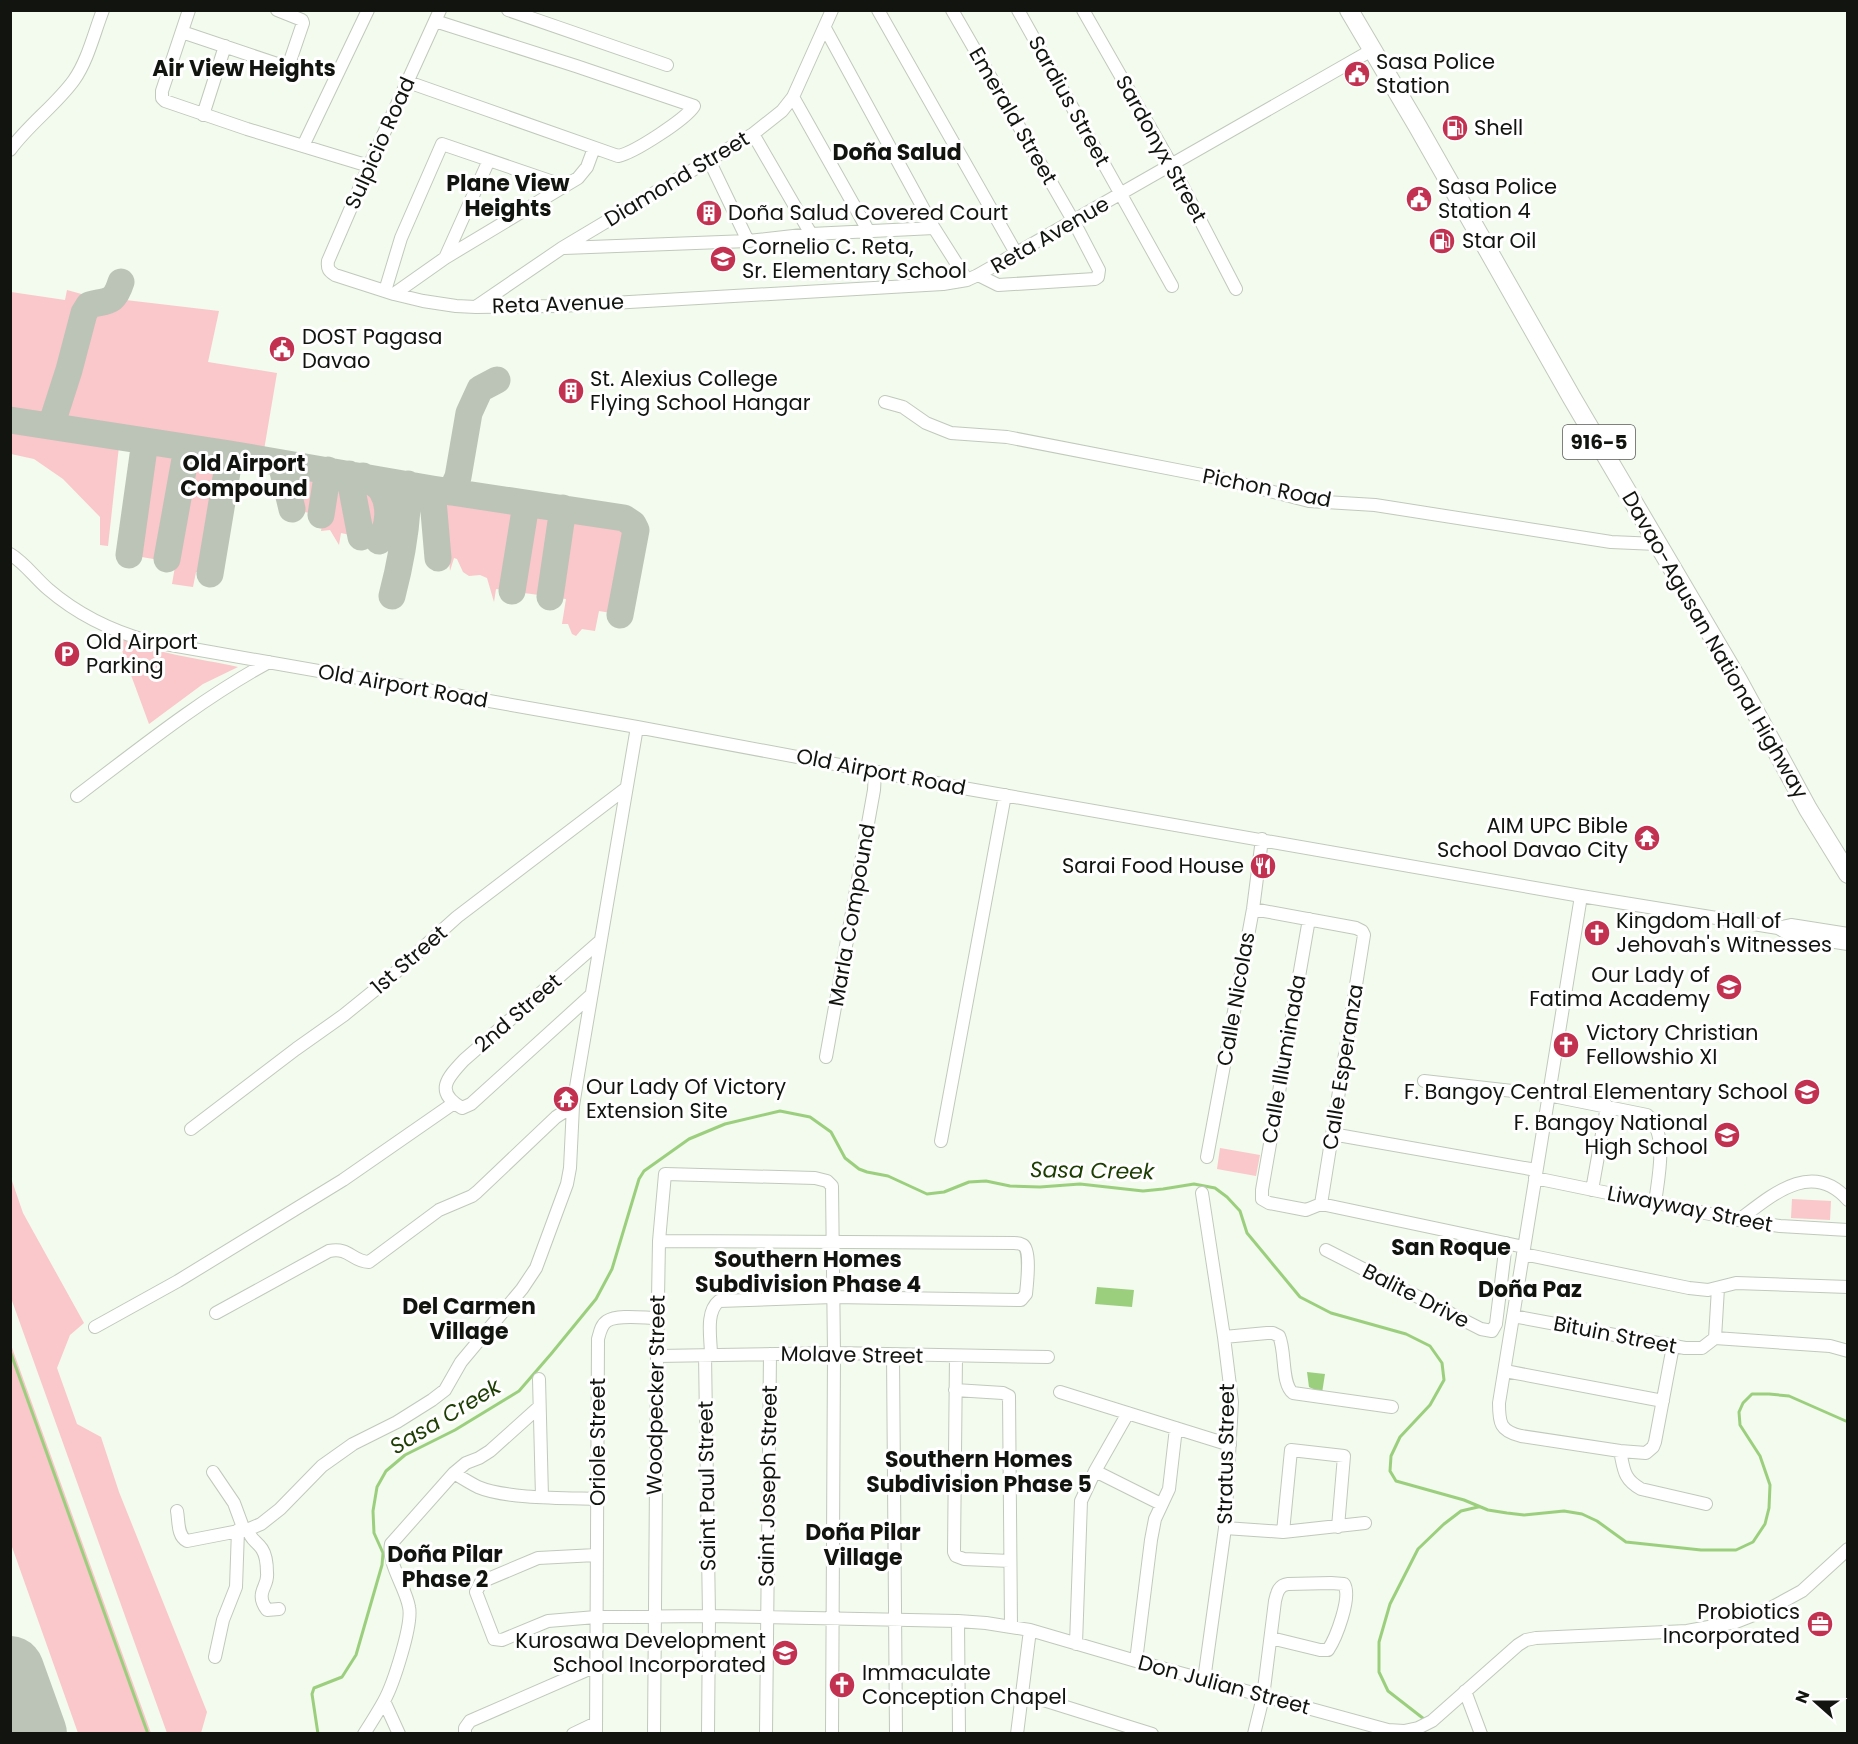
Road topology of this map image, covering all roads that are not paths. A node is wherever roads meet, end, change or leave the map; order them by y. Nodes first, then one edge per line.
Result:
1 (103, 10) edge
2 (189, 10) edge
3 (278, 10) edge
4 (368, 10) edge
5 (508, 10) edge
6 (832, 10) edge
7 (878, 10) edge
8 (952, 10) edge
9 (1018, 10) edge
10 (1083, 10) edge
11 (1349, 10) edge
12 (295, 13) edge
13 (438, 16) edge
14 (825, 28) junction
15 (182, 32) junction
16 (225, 46) junction
17 (1372, 50) junction
18 (667, 64) dead end
19 (408, 82) junction
20 (793, 97) junction
21 (203, 115) junction
22 (753, 134) junction
23 (303, 146) junction
24 (594, 148) junction
25 (10, 150) edge
26 (489, 160) junction
27 (709, 160) junction
28 (1171, 164) junction
29 (369, 166) junction
30 (565, 186) junction
31 (1121, 194) junction
32 (1074, 222) junction
33 (934, 228) junction
34 (869, 232) junction
35 (811, 234) junction
36 (748, 241) junction
37 (562, 248) junction
38 (1016, 253) junction
39 (445, 258) junction
40 (335, 275) joint
41 (973, 278) junction
42 (1172, 286) dead end
43 (1236, 289) dead end
44 (389, 292) junction
45 (476, 307) junction
46 (885, 402) dead end
47 (1658, 544) junction
48 (10, 554) edge
49 (269, 662) junction
50 (637, 727) junction
51 (875, 772) junction
52 (625, 789) junction
53 (1005, 795) junction
54 (77, 796) dead end
55 (1262, 839) junction
56 (1848, 874) edge
57 (1581, 896) junction
58 (1253, 909) junction
59 (1309, 919) junction
60 (1778, 928) junction
61 (1848, 934) edge
62 (599, 942) junction
63 (1848, 945) edge
64 (590, 996) junction
65 (826, 1057) dead end
66 (1424, 1081) dead end
67 (1548, 1095) junction
68 (454, 1103) junction
69 (573, 1106) junction
70 (1607, 1106) junction
71 (191, 1129) dead end
72 (1332, 1134) junction
73 (941, 1141) dead end
74 (1207, 1157) dead end
75 (1535, 1174) junction
76 (1592, 1190) junction
77 (1202, 1192) dead end
78 (1848, 1200) edge
79 (1321, 1203) junction
80 (1655, 1203) junction
81 (1739, 1221) junction
82 (1848, 1230) edge
83 (659, 1240) junction
84 (834, 1242) junction
85 (1506, 1243) junction
86 (1326, 1250) dead end
87 (1523, 1250) junction
88 (1848, 1287) edge
89 (1718, 1288) junction
90 (833, 1297) junction
91 (216, 1313) dead end
92 (1513, 1316) junction
93 (657, 1318) junction
94 (95, 1328) dead end
95 (1224, 1337) junction
96 (1715, 1338) junction
97 (1673, 1346) junction
98 (1848, 1351) edge
99 (834, 1353) junction
100 (770, 1354) junction
101 (708, 1355) junction
102 (893, 1355) junction
103 (657, 1356) junction
104 (956, 1356) junction
105 (1048, 1357) dead end
106 (1505, 1371) junction
107 (539, 1379) dead end
108 (955, 1390) junction
109 (1060, 1392) dead end
110 (1663, 1401) junction
111 (539, 1407) junction
112 (1392, 1407) dead end
113 (1128, 1413) junction
114 (1176, 1428) junction
115 (1230, 1444) junction
116 (1620, 1451) junction
117 (1095, 1471) junction
118 (213, 1472) dead end
119 (454, 1473) junction
120 (542, 1497) junction
121 (598, 1499) junction
122 (1161, 1504) junction
123 (1706, 1504) dead end
124 (177, 1510) dead end
125 (1365, 1523) dead end
126 (1338, 1527) junction
127 (1225, 1528) junction
128 (244, 1530) junction
129 (1283, 1532) junction
130 (1848, 1549) edge
131 (597, 1555) junction
132 (1010, 1561) junction
133 (279, 1609) dead end
134 (653, 1616) junction
135 (710, 1616) junction
136 (596, 1617) junction
137 (766, 1618) junction
138 (832, 1618) junction
139 (895, 1619) junction
140 (958, 1621) junction
141 (1011, 1627) junction
142 (1030, 1630) junction
143 (1271, 1638) junction
144 (1076, 1644) junction
145 (215, 1657) dead end
146 (1136, 1661) junction
147 (596, 1666) junction
148 (1204, 1680) junction
149 (1465, 1691) junction
150 (1021, 1693) junction
151 (1263, 1697) junction
152 (384, 1701) junction
153 (596, 1728) edge
154 (1137, 1732) edge
155 (364, 1734) edge
156 (399, 1734) edge
157 (465, 1734) edge
158 (573, 1734) edge
159 (654, 1734) edge
160 (708, 1734) edge
161 (766, 1734) edge
162 (832, 1734) edge
163 (896, 1734) edge
164 (959, 1734) edge
165 (1017, 1734) edge
166 (1152, 1734) edge
167 (1254, 1734) edge
168 (1481, 1734) edge

1 - 25 street
2 - 15 street
3 - 12 street
4 - 23 street
5 - 18 street
6 - 14 street, Diamond Street
7 - 38 street
8 - 32 street, Emerald Street
9 - 31 street, Sardius Street
10 - 28 street, Sardonyx Street
11 - 17 main road, Davao-Agusan National Highway / 916-5
12 - 16 street
13 - 19 street, Sulpicio Road
13 - 24 street
14 - 20 street, Diamond Street
14 - 33 street
15 - 16 street
15 - 21 street
16 - 21 street
17 - 28 street, Reta Avenue
17 - 47 main road, Davao-Agusan National Highway / 916-5
19 - 24 street
19 - 29 street, Sulpicio Road
20 - 22 street, Diamond Street
20 - 34 street
21 - 23 street
22 - 27 street, Diamond Street
22 - 35 street
23 - 29 street
24 - 30 street
26 - 30 street
26 - 39 street
26 - 44 street
27 - 36 street
27 - 37 street, Diamond Street
28 - 31 street, Reta Avenue
28 - 43 street, Sardonyx Street
29 - 40 street, Sulpicio Road
30 - 39 street
31 - 32 street, Reta Avenue
31 - 42 street, Sardius Street
32 - 38 street, Reta Avenue
32 - 41 street, Emerald Street
33 - 34 street
33 - 41 street
34 - 35 street
35 - 36 street
36 - 37 street
37 - 45 street, Diamond Street
38 - 41 street, Reta Avenue
39 - 44 street
40 - 44 street, Reta Avenue
41 - 45 street, Reta Avenue
44 - 45 street, Reta Avenue
46 - 47 street, Pichon Road
47 - 56 main road, Davao-Agusan National Highway / 916-5
48 - 49 street, Old Airport Road
49 - 50 street, Old Airport Road
49 - 54 street
50 - 51 street, Old Airport Road
50 - 52 street
51 - 53 street, Old Airport Road
51 - 65 street, Marla Compound
52 - 62 street
52 - 71 street, 1st Street
53 - 55 street, Old Airport Road
53 - 73 street
55 - 57 street, Old Airport Road
55 - 58 street, Calle Nicolas
57 - 60 street, Old Airport Road
57 - 67 street
58 - 59 street
58 - 74 street, Calle Nicolas
59 - 72 street, Calle Esperanza
59 - 79 street, Calle Illuminada
60 - 61 street, Old Airport Road
60 - 63 street, Old Airport Road
62 - 64 street
62 - 68 street, 2nd Street
64 - 68 street
64 - 69 street
66 - 67 street
67 - 70 street
67 - 75 street
68 - 94 street
69 - 91 street
69 - 128 street
70 - 76 street
70 - 80 street
72 - 75 street, Liwayway Street
72 - 79 street, Calle Esperanza
75 - 76 street, Liwayway Street
75 - 87 street
76 - 80 street, Liwayway Street
77 - 95 street, Stratus Street
78 - 81 street
79 - 85 street
80 - 81 street, Liwayway Street
81 - 82 street, Liwayway Street
83 - 84 street
83 - 84 street, Woodpecker Street
83 - 93 street, Woodpecker Street
84 - 90 street
84 - 90 street, Saint Paul Street
85 - 86 street, Balite Drive
85 - 87 street
87 - 89 street
87 - 92 street
88 - 89 street
89 - 96 street
90 - 99 street
90 - 101 street, Saint Paul Street
92 - 97 street, Bituin Street
92 - 106 street
93 - 103 street, Woodpecker Street
93 - 121 street, Oriole Street
95 - 112 street
95 - 115 street, Stratus Street
96 - 97 street, Bituin Street
96 - 98 street
97 - 110 street
99 - 100 street, Molave Street
99 - 102 street, Molave Street
99 - 138 street
100 - 101 street, Molave Street
100 - 137 street, Saint Joseph Street
101 - 103 street, Molave Street
101 - 135 street, Saint Paul Street
102 - 104 street, Molave Street
102 - 139 street
103 - 134 street, Woodpecker Street
104 - 105 street, Molave Street
104 - 108 street
106 - 110 street
106 - 116 street
107 - 111 street
108 - 132 street
108 - 132 street
109 - 113 street
110 - 116 street
111 - 119 street
111 - 120 street
113 - 114 street
113 - 117 street
114 - 115 street
114 - 122 street
115 - 127 street, Stratus Street
116 - 123 street
117 - 122 street
117 - 144 street
118 - 128 street
119 - 120 street
119 - 152 street
120 - 121 street
121 - 131 street, Oriole Street
122 - 146 street
124 - 128 street
125 - 126 street
126 - 129 street
126 - 129 street
127 - 129 street
127 - 148 street, Stratus Street
128 - 133 street
128 - 145 street
130 - 149 street, Don Julian Street
131 - 136 street, Oriole Street
131 - 136 street, Don Julian Street
132 - 141 street
134 - 135 street, Don Julian Street
134 - 136 street, Don Julian Street
134 - 159 street, Woodpecker Street
135 - 137 street, Don Julian Street
135 - 160 street, Saint Paul Street
136 - 147 street, Oriole Street
137 - 138 street, Don Julian Street
137 - 161 street, Saint Joseph Street
138 - 139 street, Don Julian Street
138 - 162 street
139 - 140 street, Don Julian Street
139 - 163 street
140 - 141 street, Don Julian Street
140 - 164 street
141 - 142 street, Don Julian Street
142 - 144 street, Don Julian Street
142 - 150 street
143 - 143 street
143 - 151 street
144 - 146 street, Don Julian Street
146 - 148 street, Don Julian Street
147 - 153 street, Oriole Street
147 - 157 street
148 - 151 street, Don Julian Street
149 - 151 street, Don Julian Street
149 - 168 street
150 - 154 street
150 - 165 street
151 - 167 street
152 - 155 street
152 - 156 street
153 - 158 street
154 - 166 street

